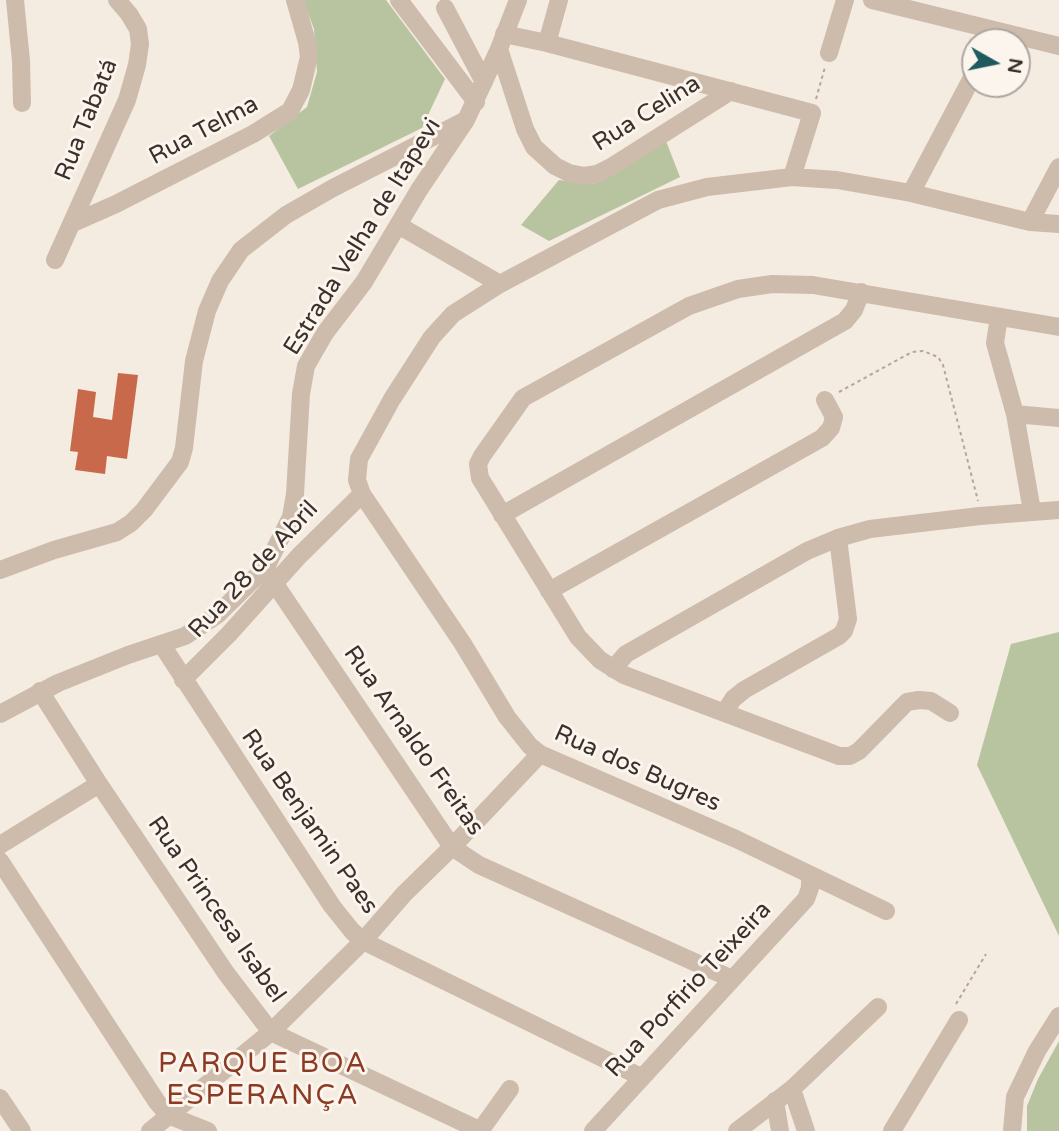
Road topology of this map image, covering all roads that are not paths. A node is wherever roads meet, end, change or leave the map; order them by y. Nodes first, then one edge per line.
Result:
1 (15, 0) edge
2 (117, 0) edge
3 (295, 0) edge
4 (399, 0) edge
5 (518, 0) edge
6 (559, 0) edge
7 (845, 0) edge
8 (873, 0) edge
9 (445, 8) dead end
10 (967, 28) edge
11 (501, 42) junction
12 (1031, 42) edge
13 (547, 43) junction
14 (1059, 46) edge
15 (830, 52) road end
16 (484, 82) junction
17 (731, 91) junction
18 (961, 98) edge
19 (476, 102) junction
20 (22, 103) dead end
21 (466, 120) junction
22 (1059, 167) edge
23 (792, 177) junction
24 (911, 192) junction
25 (1030, 222) junction
26 (73, 223) junction
27 (1059, 224) edge
28 (398, 225) junction
29 (55, 260) dead end
30 (500, 284) junction
31 (861, 292) junction
32 (999, 317) junction
33 (1059, 327) edge
34 (825, 400) road end
35 (1014, 414) junction
36 (1059, 418) edge
37 (362, 494) junction
38 (1032, 510) junction
39 (1059, 510) edge
40 (502, 514) junction
41 (838, 538) junction
42 (267, 567) junction
43 (0, 570) edge
44 (275, 584) junction
45 (549, 590) junction
46 (162, 645) junction
47 (613, 669) junction
48 (183, 680) junction
49 (40, 691) junction
50 (724, 713) junction
51 (950, 713) dead end
52 (0, 714) edge
53 (540, 754) junction
54 (99, 784) junction
55 (0, 845) edge
56 (453, 847) junction
57 (0, 861) edge
58 (810, 876) junction
59 (886, 911) dead end
60 (363, 940) junction
61 (733, 979) junction
62 (878, 1007) dead end
63 (1059, 1016) edge
64 (959, 1020) road end
65 (271, 1032) junction
66 (642, 1077) junction
67 (510, 1089) dead end
68 (792, 1089) junction
69 (0, 1098) edge
70 (775, 1101) junction
71 (168, 1115) junction
72 (22, 1131) edge
73 (150, 1131) edge
74 (208, 1131) edge
75 (480, 1131) edge
76 (593, 1131) edge
77 (737, 1131) edge
78 (780, 1131) edge
79 (806, 1131) edge
80 (892, 1131) edge
81 (1012, 1131) edge

1 - 20 street
2 - 26 street, Rua Tabatá
3 - 26 street, Rua Telma
4 - 19 street
5 - 11 street, Estrada Velha de Itapevi
6 - 13 street
7 - 15 street
8 - 10 street
9 - 16 street
11 - 13 street
11 - 16 street, Estrada Velha de Itapevi
11 - 17 street, Rua Celina
12 - 14 street
13 - 17 street
16 - 19 street, Estrada Velha de Itapevi
17 - 23 street
18 - 24 street
19 - 21 street, Estrada Velha de Itapevi
21 - 28 street, Estrada Velha de Itapevi
21 - 43 street
22 - 25 street
23 - 24 street
23 - 30 street
24 - 25 street
25 - 27 street
26 - 29 street, Rua Tabatá
28 - 30 street
28 - 42 street, Estrada Velha de Itapevi
30 - 37 street
31 - 32 street
31 - 40 street
31 - 40 street
32 - 33 street
32 - 35 street
34 - 45 street
35 - 36 street
35 - 38 street
37 - 44 street, Rua 28 de Abril
37 - 53 street, Rua dos Bugres
38 - 39 street
38 - 41 street
40 - 45 street
41 - 47 street
41 - 50 street
42 - 44 street, Rua Arnaldo Freitas
42 - 46 street
44 - 48 street, Rua 28 de Abril
44 - 56 street, Rua Arnaldo Freitas
45 - 47 street
46 - 48 street, Rua Benjamin Paes
46 - 49 street
47 - 50 street
48 - 60 street, Rua Benjamin Paes
49 - 52 street
49 - 54 street, Rua Princesa Isabel
50 - 51 street
53 - 56 street
53 - 58 street, Rua dos Bugres
54 - 55 street
54 - 65 street, Rua Princesa Isabel
56 - 60 street
56 - 61 street, Rua Arnaldo Freitas
57 - 71 street
58 - 59 street, Rua dos Bugres
58 - 61 street, Rua Porfirio Teixeira
60 - 65 street
60 - 66 street, Rua Benjamin Paes
61 - 66 street, Rua Porfirio Teixeira
62 - 68 street
63 - 81 street
64 - 80 street
65 - 71 street
65 - 75 street, Rua Princesa Isabel
66 - 76 street, Rua Porfirio Teixeira
67 - 75 street
68 - 70 street
68 - 79 street
69 - 72 street
70 - 77 street
70 - 78 street
71 - 73 street
71 - 74 street

